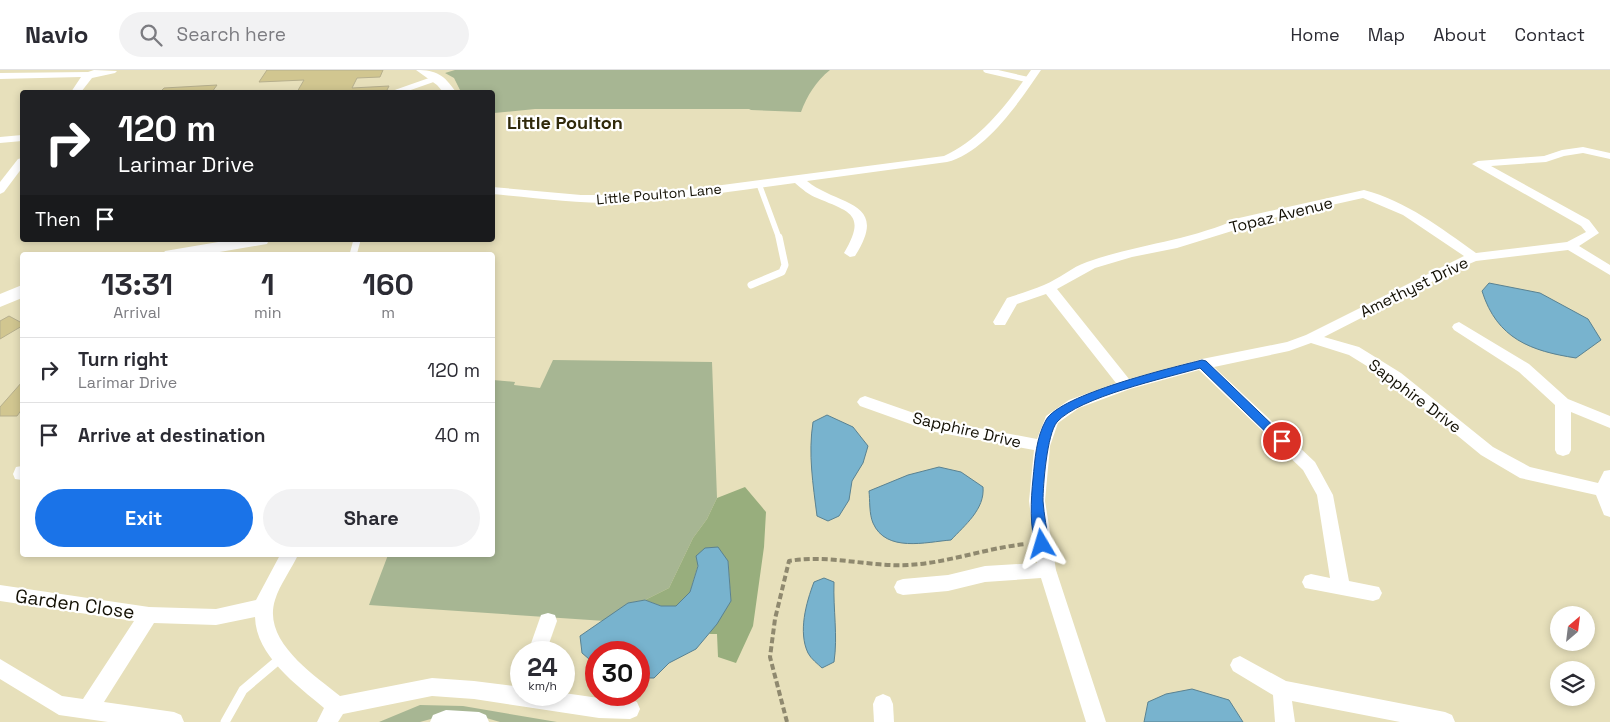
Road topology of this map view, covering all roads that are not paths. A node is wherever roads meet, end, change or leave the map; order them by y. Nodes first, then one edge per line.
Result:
1 (423, 70) edge
2 (986, 70) edge
3 (1036, 70) edge
4 (112, 71) edge
5 (0, 76) edge
6 (87, 76) junction
7 (437, 78) junction
8 (1029, 80) junction
9 (78, 90) edge
10 (401, 90) edge
11 (448, 90) edge
12 (20, 138) edge
13 (0, 140) edge
14 (1610, 156) edge
15 (20, 164) edge
16 (1478, 164) junction
17 (1463, 167) dead end
18 (796, 178) junction
19 (759, 184) junction
20 (0, 190) edge
21 (495, 190) edge
22 (249, 242) edge
23 (1570, 246) junction
24 (190, 252) edge
25 (850, 253) dead end
26 (1474, 257) junction
27 (1610, 271) edge
28 (751, 285) dead end
29 (1049, 288) junction
30 (20, 292) edge
31 (0, 301) edge
32 (1000, 322) dead end
33 (1459, 327) dead end
34 (1311, 338) junction
35 (1202, 364) junction
36 (1126, 385) junction
37 (865, 402) dead end
38 (1563, 403) junction
39 (1610, 422) edge
40 (1042, 446) junction
41 (1563, 450) dead end
42 (1607, 486) edge
43 (1610, 510) edge
44 (288, 557) edge
45 (1047, 570) junction
46 (1310, 582) dead end
47 (903, 587) dead end
48 (1341, 587) junction
49 (0, 593) edge
50 (1373, 593) dead end
51 (264, 607) junction
52 (149, 615) junction
53 (548, 621) dead end
54 (541, 641) edge
55 (282, 657) junction
56 (1240, 665) dead end
57 (0, 668) edge
58 (1283, 690) junction
59 (510, 694) edge
60 (566, 706) edge
61 (630, 709) dead end
62 (87, 710) junction
63 (332, 714) edge
64 (597, 715) edge
65 (174, 722) edge
66 (225, 722) edge
67 (440, 722) edge
68 (479, 722) edge
69 (1096, 722) edge
70 (1285, 722) edge
71 (1445, 722) edge

1 - 7 street
2 - 8 lane
3 - 8 street, Little Poulton Lane
4 - 6 street
5 - 6 street
6 - 9 street
7 - 10 lane
7 - 11 street
8 - 18 street, Little Poulton Lane
12 - 13 street
14 - 16 street
15 - 20 street
16 - 17 street
16 - 23 street, Amethyst Drive
18 - 19 street, Little Poulton Lane
18 - 25 street
19 - 21 street, Little Poulton Lane
19 - 28 lane
22 - 24 street
23 - 26 street, Amethyst Drive
23 - 27 street
26 - 29 street, Topaz Avenue
26 - 34 street, Amethyst Drive
29 - 32 street, Topaz Avenue
29 - 36 street
30 - 31 street
33 - 38 street
34 - 35 street, Sapphire Drive
34 - 42 street, Sapphire Drive
35 - 36 street, Sapphire Drive
35 - 48 street
36 - 40 street, Sapphire Drive
37 - 40 street, Sapphire Drive
38 - 39 street
38 - 41 street
40 - 45 street, Sapphire Drive
42 - 43 street, Sapphire Drive
44 - 51 street
45 - 47 street
45 - 69 street, Sapphire Drive
46 - 48 street
48 - 50 street
49 - 52 street, Garden Close
51 - 52 street, Garden Close
51 - 55 street
52 - 62 street, Garden Close
53 - 54 street
55 - 63 street
55 - 66 lane
56 - 58 street
57 - 62 street
58 - 70 street
58 - 71 street
59 - 63 street
60 - 64 street
61 - 64 street
62 - 65 street
67 - 68 street

